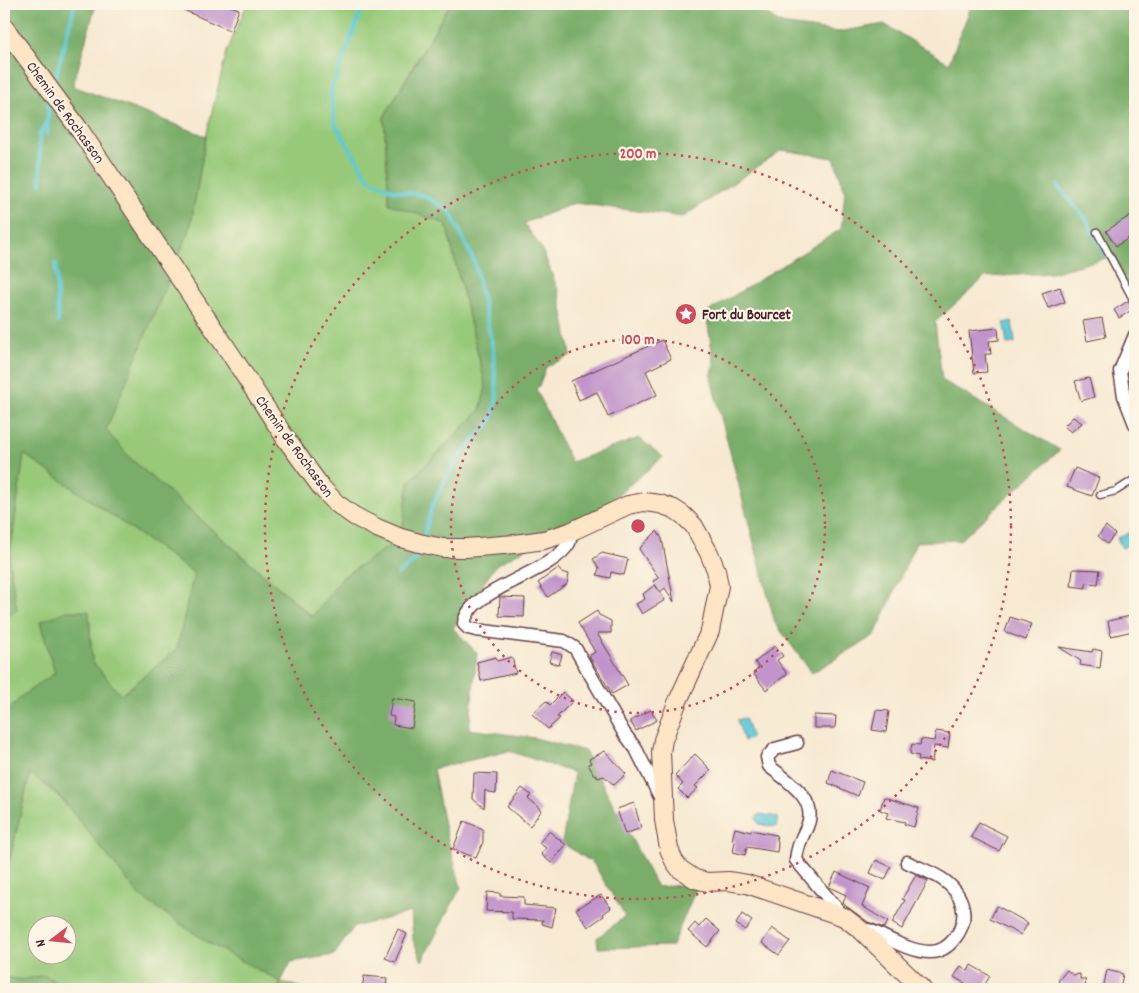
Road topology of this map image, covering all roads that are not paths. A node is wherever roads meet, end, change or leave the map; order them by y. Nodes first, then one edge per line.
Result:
1 (4, 27) edge
2 (10, 47) edge
3 (1097, 232) dead end
4 (1135, 303) edge
5 (1135, 335) edge
6 (1135, 424) edge
7 (1135, 479) edge
8 (1100, 495) dead end
9 (570, 532) junction
10 (797, 743) dead end
11 (664, 804) junction
12 (907, 862) dead end
13 (844, 917) junction
14 (862, 931) junction
15 (922, 989) edge

1 - 2 street, Chemin de Rochasson
2 - 9 street, Chemin de Rochasson
3 - 4 lane
5 - 6 street
7 - 8 lane
9 - 11 street, Chemin de Rochasson
9 - 11 street
10 - 13 street, Chemin de Rochasson
11 - 13 street, Chemin de Rochasson
12 - 14 street, Chemin de Rochasson
13 - 14 street, Chemin de Rochasson
14 - 15 street, Chemin de Rochasson

